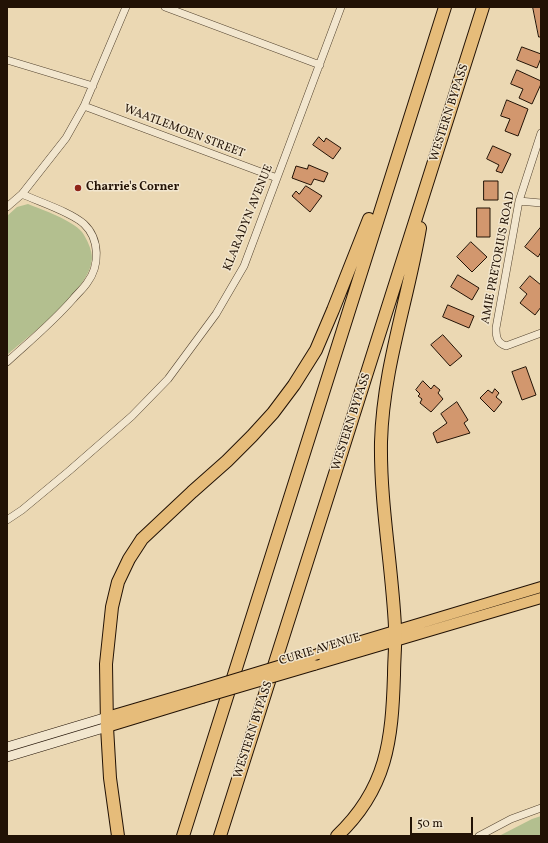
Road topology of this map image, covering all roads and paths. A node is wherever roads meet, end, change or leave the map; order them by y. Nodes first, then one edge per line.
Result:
1 (126, 7) edge
2 (165, 7) edge
3 (341, 7) edge
4 (444, 7) edge
5 (483, 7) edge
6 (7, 60) edge
7 (320, 65) junction
8 (92, 86) junction
9 (84, 106) junction
10 (404, 131) junction
11 (541, 134) edge
12 (277, 178) junction
13 (429, 179) junction
14 (22, 194) junction
15 (519, 201) junction
16 (541, 203) edge
17 (7, 208) edge
18 (541, 333) edge
19 (7, 362) edge
20 (7, 520) edge
21 (541, 587) edge
22 (541, 598) edge
23 (395, 635) junction
24 (201, 694) junction
25 (107, 722) junction
26 (7, 747) edge
27 (7, 757) edge
28 (541, 808) edge
29 (118, 836) edge
30 (183, 836) edge
31 (220, 836) edge
32 (337, 836) edge
33 (478, 836) edge

1 - 8 street
2 - 7 street
3 - 7 street, KLARADYN AVENUE
4 - 10 highway
5 - 13 highway, WESTERN BYPASS
6 - 8 street
7 - 12 street, KLARADYN AVENUE
8 - 9 street
9 - 12 street, WAATLEMOEN STREET
9 - 14 street
10 - 25 highway
10 - 30 highway
11 - 15 street, AMIE PRETORIUS ROAD
12 - 20 street, KLARADYN AVENUE
13 - 23 highway
13 - 31 highway, WESTERN BYPASS
14 - 17 street
14 - 19 street
15 - 16 street
15 - 18 street, AMIE PRETORIUS ROAD
21 - 23 main road, CURIE AVENUE
22 - 23 main road, CURIE AVENUE
23 - 24 main road, CURIE AVENUE, bridge
23 - 24 main road, CURIE AVENUE, bridge
23 - 32 highway
24 - 25 main road, CURIE AVENUE
25 - 26 main road
25 - 27 main road
25 - 29 highway
28 - 33 street

